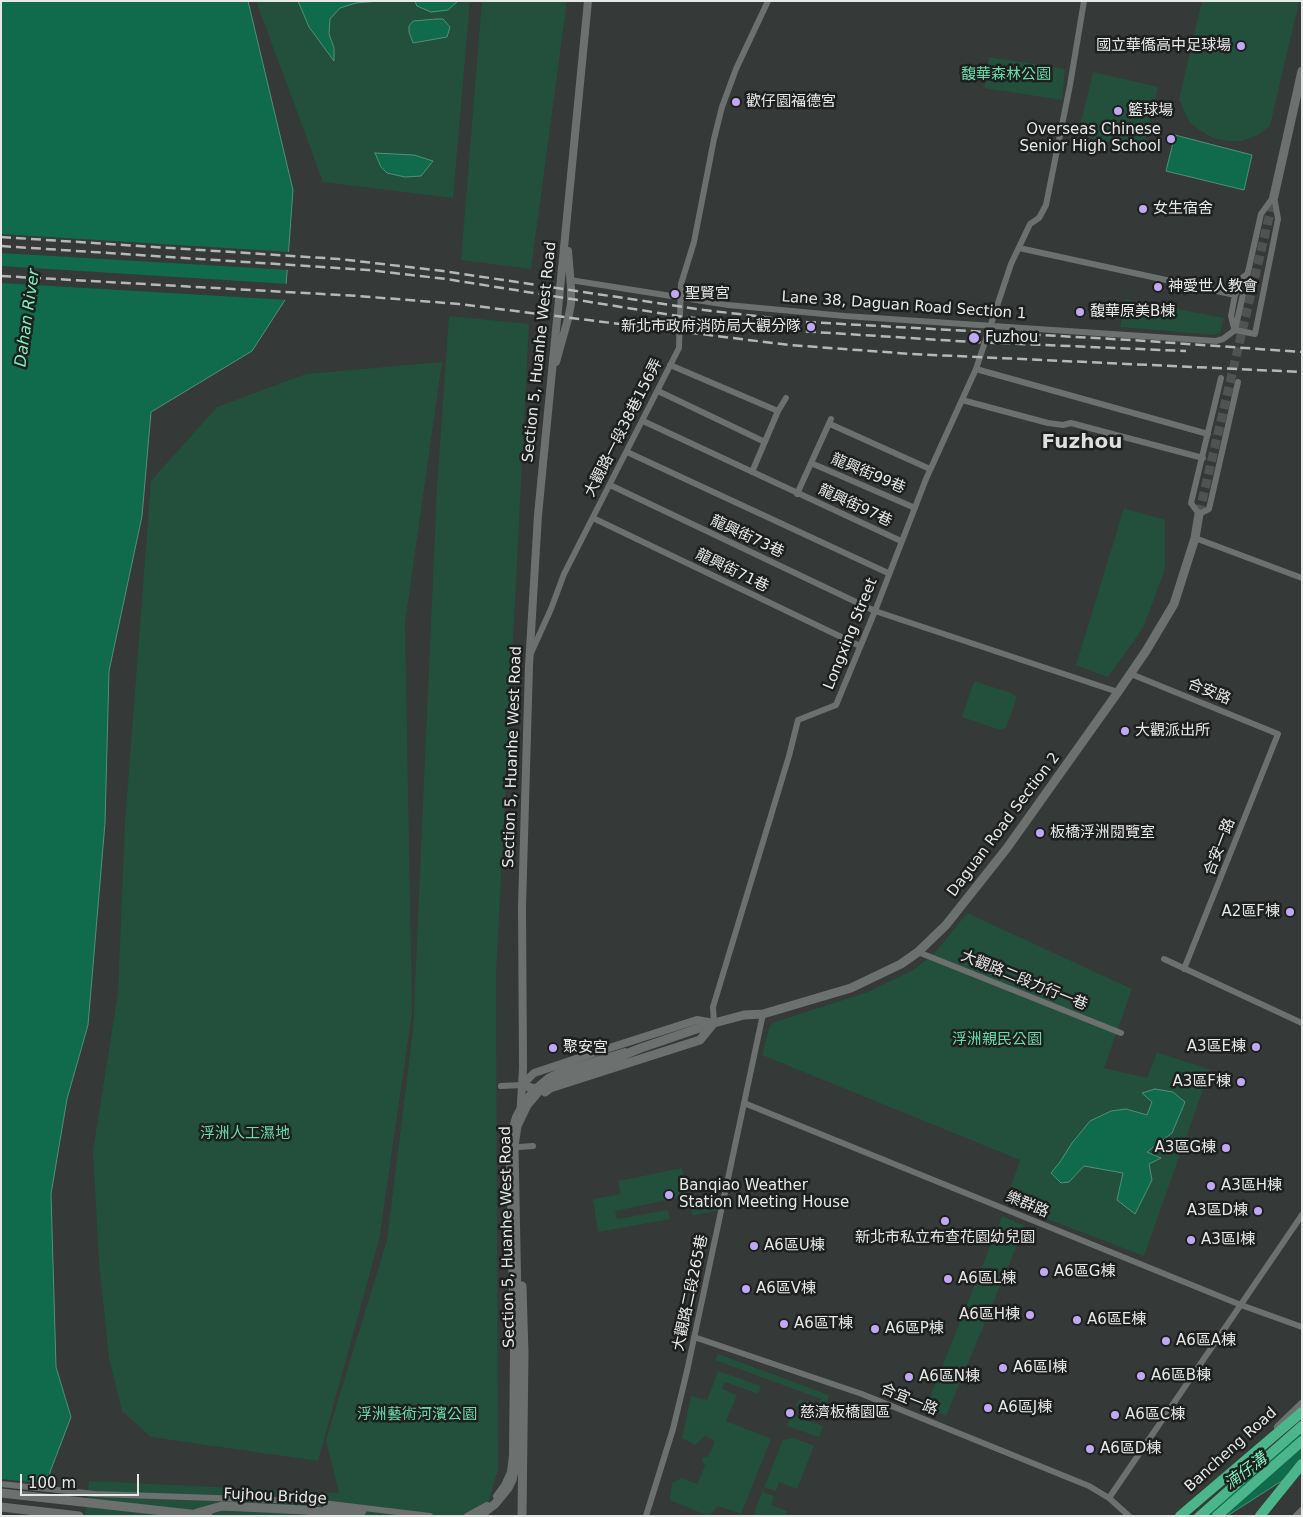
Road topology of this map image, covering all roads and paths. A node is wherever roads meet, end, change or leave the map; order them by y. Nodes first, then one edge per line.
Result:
1 (588, 1) edge
2 (768, 1) edge
3 (1084, 1) edge
4 (1302, 71) edge
5 (1274, 196) junction
6 (567, 219) junction
7 (1018, 248) junction
8 (1247, 274) junction
9 (570, 280) junction
10 (1235, 295) junction
11 (680, 297) junction
12 (991, 326) junction
13 (1235, 330) junction
14 (670, 365) junction
15 (976, 368) junction
16 (551, 377) junction
17 (1221, 378) dead end
18 (1238, 382) dead end
19 (658, 391) junction
20 (786, 398) dead end
21 (962, 400) junction
22 (778, 411) junction
23 (642, 421) junction
24 (1208, 434) junction
25 (765, 442) junction
26 (627, 452) junction
27 (1202, 458) junction
28 (811, 463) junction
29 (930, 469) junction
30 (752, 472) junction
31 (610, 485) junction
32 (797, 494) junction
33 (915, 508) junction
34 (1199, 514) junction
35 (593, 518) junction
36 (1195, 538) junction
37 (902, 542) junction
38 (888, 573) junction
39 (1302, 578) edge
40 (875, 611) junction
41 (860, 646) junction
42 (530, 657) junction
43 (1131, 674) junction
44 (1118, 692) junction
45 (1278, 734) joint
46 (918, 952) junction
47 (1164, 959) dead end
48 (1184, 969) junction
49 (763, 1014) junction
50 (1302, 1022) edge
51 (714, 1024) junction
52 (1121, 1033) dead end
53 (640, 1048) junction
54 (522, 1085) junction
55 (501, 1086) dead end
56 (550, 1088) junction
57 (744, 1103) junction
58 (519, 1128) junction
59 (533, 1146) dead end
60 (519, 1147) junction
61 (1302, 1215) edge
62 (1241, 1305) junction
63 (1302, 1327) edge
64 (694, 1337) junction
65 (1302, 1404) edge
66 (1302, 1412) edge
67 (1302, 1426) edge
68 (1302, 1441) edge
69 (1302, 1464) edge
70 (1, 1484) edge
71 (1, 1493) edge
72 (1108, 1498) junction
73 (262, 1500) junction
74 (1, 1507) edge
75 (1302, 1512) edge
76 (192, 1514) junction
77 (79, 1516) edge
78 (208, 1516) edge
79 (358, 1516) edge
80 (399, 1516) edge
81 (430, 1516) edge
82 (467, 1516) edge
83 (479, 1516) edge
84 (522, 1516) edge
85 (646, 1516) edge
86 (1129, 1516) edge
87 (1180, 1516) edge
88 (1200, 1516) edge
89 (1218, 1516) edge
90 (1260, 1516) edge
91 (1297, 1516) edge

1 - 6 street, Section 5, Huanhe West Road
2 - 11 street, 大觀路一段38巷156弄
3 - 7 street, Longxing Street
4 - 5 main road
5 - 8 street
5 - 13 street
6 - 9 street
6 - 16 street, Section 5, Huanhe West Road
7 - 10 street
7 - 12 street, Longxing Street
8 - 10 street
8 - 13 street
9 - 11 street, Lane 38, Daguan Road Section 1
9 - 16 street
10 - 13 street
11 - 12 street, Lane 38, Daguan Road Section 1
11 - 14 street, 大觀路一段38巷156弄
12 - 13 street, Lane 38, Daguan Road Section 1
12 - 15 street, Longxing Street
14 - 19 street, 大觀路一段38巷156弄
14 - 22 street
15 - 21 street, Longxing Street
15 - 24 street
16 - 42 street, Section 5, Huanhe West Road
17 - 24 street, Daguan Road Section 2
18 - 34 street, Daguan Road Section 2
19 - 23 street, 大觀路一段38巷156弄
19 - 25 street
20 - 22 street
21 - 27 street
21 - 29 street, Longxing Street
22 - 25 street
23 - 26 street, 大觀路一段38巷156弄
23 - 30 street, 龍興街97巷
24 - 27 street, Daguan Road Section 2
25 - 30 street
26 - 31 street, 大觀路一段38巷156弄
26 - 38 street
27 - 34 street, Daguan Road Section 2
28 - 29 street
28 - 32 street
28 - 33 street, 龍興街99巷
29 - 33 street, Longxing Street
30 - 32 street, 龍興街97巷
31 - 35 street, 大觀路一段38巷156弄
31 - 40 street, 龍興街73巷
32 - 37 street, 龍興街97巷
33 - 37 street, Longxing Street
34 - 36 main road, Daguan Road Section 2
35 - 41 street, 龍興街71巷
35 - 42 street, 大觀路一段38巷156弄
36 - 39 street
36 - 43 main road, Daguan Road Section 2
37 - 38 street, Longxing Street
38 - 40 street, Longxing Street
40 - 41 street, Longxing Street
40 - 44 street, 龍興街73巷
41 - 51 street, Longxing Street
42 - 54 street, Section 5, Huanhe West Road
43 - 44 main road, Daguan Road Section 2
43 - 45 street, 合安路
44 - 46 main road, Daguan Road Section 2
45 - 48 street, 合安一路
46 - 49 main road, Daguan Road Section 2
46 - 52 street, 大觀路二段力行一巷
47 - 48 street
48 - 50 street
49 - 51 main road, Daguan Road Section 2
49 - 57 street, 大觀路二段265巷
51 - 53 main road
51 - 54 street
51 - 56 main road
53 - 82 street
53 - 83 main road
54 - 55 street
54 - 56 main road
54 - 58 street, Section 5, Huanhe West Road
56 - 58 main road
57 - 62 street, 樂群路
57 - 64 street, 大觀路二段265巷
58 - 60 main road, Section 5, Huanhe West Road
59 - 60 street
60 - 84 main road, Section 5, Huanhe West Road
61 - 62 street
62 - 63 street, 樂群路
62 - 72 street
64 - 72 street, 合宜一路
64 - 85 street, 大觀路二段265巷
65 - 87 street, Bancheng Road
66 - 87 highway
67 - 88 highway
68 - 89 highway
69 - 90 highway
70 - 73 street
71 - 76 main road
72 - 86 street, 合宜一路
73 - 80 street
73 - 81 street
74 - 77 main road
75 - 91 street
76 - 78 main road
76 - 79 main road, Fujhou Bridge

